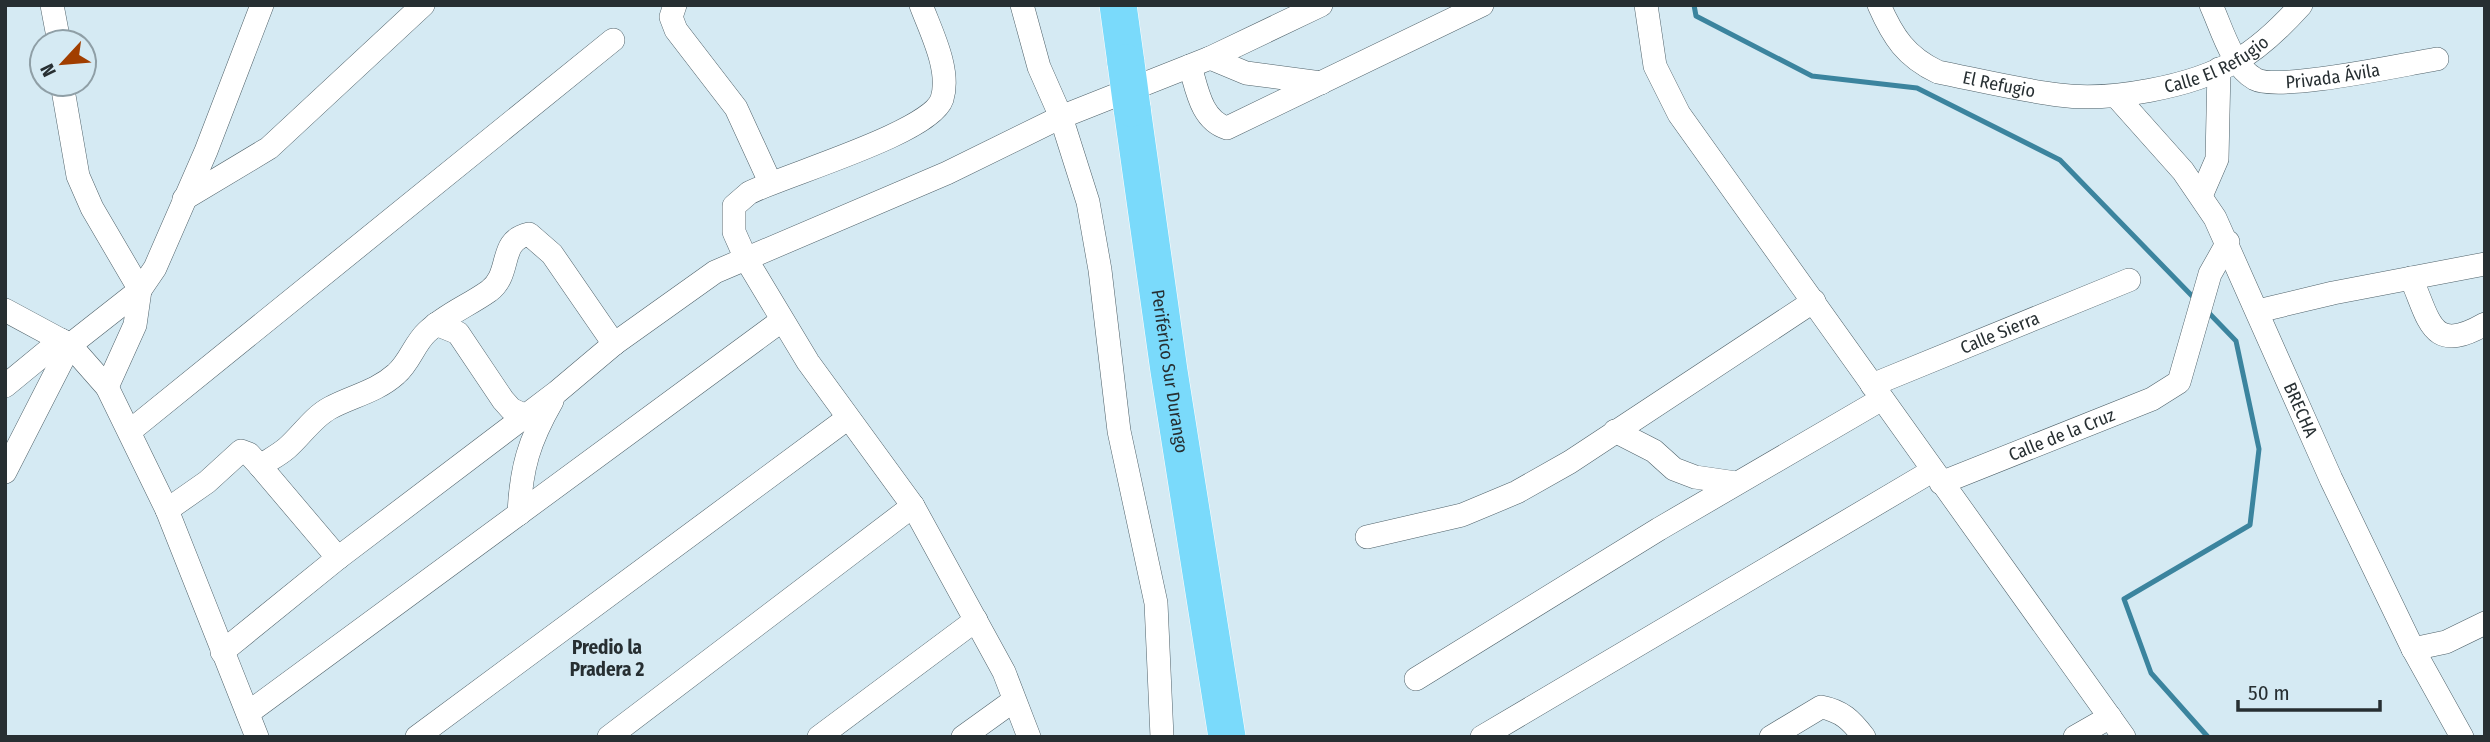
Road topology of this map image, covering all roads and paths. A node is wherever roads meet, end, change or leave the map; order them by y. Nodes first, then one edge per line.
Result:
1 (52, 5) edge
2 (262, 5) edge
3 (424, 5) edge
4 (675, 5) edge
5 (921, 5) edge
6 (1022, 5) edge
7 (1118, 5) edge
8 (1321, 5) edge
9 (1482, 5) edge
10 (1646, 5) edge
11 (1879, 5) edge
12 (2211, 5) edge
13 (2301, 5) edge
14 (56, 28) edge
15 (613, 40) dead end
16 (2437, 59) dead end
17 (1200, 62) junction
18 (2227, 65) junction
19 (1321, 83) junction
20 (2117, 97) junction
21 (64, 98) edge
22 (1061, 117) junction
23 (770, 182) junction
24 (2200, 195) junction
25 (184, 199) junction
26 (2228, 242) junction
27 (746, 259) junction
28 (2485, 264) edge
29 (2411, 278) junction
30 (2129, 280) dead end
31 (140, 290) junction
32 (1814, 301) junction
33 (5, 310) edge
34 (2258, 311) junction
35 (781, 321) junction
36 (436, 324) junction
37 (2485, 324) edge
38 (66, 342) junction
39 (614, 344) junction
40 (5, 386) edge
41 (107, 387) junction
42 (557, 392) junction
43 (1877, 392) junction
44 (526, 416) junction
45 (848, 418) junction
46 (130, 431) junction
47 (1615, 431) junction
48 (260, 466) junction
49 (5, 472) edge
50 (1936, 477) junction
51 (1736, 483) junction
52 (912, 506) junction
53 (167, 510) junction
54 (519, 514) junction
55 (1367, 537) dead end
56 (338, 558) junction
57 (976, 620) junction
58 (2485, 623) edge
59 (2413, 649) junction
60 (222, 652) junction
61 (1416, 679) dead end
62 (1013, 701) junction
63 (248, 713) junction
64 (2119, 731) edge
65 (257, 737) edge
66 (417, 737) edge
67 (609, 737) edge
68 (819, 737) edge
69 (962, 737) edge
70 (1029, 737) edge
71 (1161, 737) edge
72 (1227, 737) edge
73 (1482, 737) edge
74 (1771, 737) edge
75 (1864, 737) edge
76 (2075, 737) edge
77 (2462, 737) edge

1 - 14 street
2 - 25 street
3 - 25 street
4 - 23 street
5 - 23 street
6 - 22 street
7 - 72 highway, Periférico Sur Durango, bridge
8 - 17 street
9 - 19 street
10 - 32 street
11 - 20 street, El Refugio
12 - 18 street
13 - 18 street, Calle El Refugio
15 - 46 street
16 - 18 street, Privada Ávila
17 - 19 street
17 - 19 street
17 - 22 street
18 - 20 street, Calle El Refugio
18 - 24 street
20 - 24 street, BRECHA
21 - 31 street
22 - 27 street
22 - 71 street
23 - 27 street
24 - 26 street, BRECHA
25 - 31 street
26 - 34 street, BRECHA
26 - 50 street, Calle de la Cruz
27 - 35 street
27 - 39 street
28 - 29 street
29 - 34 street
29 - 37 street
30 - 43 street, Calle Sierra
31 - 38 street
31 - 41 street
32 - 43 street
32 - 47 street
33 - 38 street
34 - 59 street, BRECHA
35 - 45 street
35 - 54 street
36 - 39 street
36 - 44 street
36 - 48 street
38 - 40 street
38 - 41 street
38 - 49 street
39 - 42 street
41 - 46 street
42 - 44 street
42 - 54 street
43 - 50 street
43 - 51 street, Calle Sierra
44 - 56 street
45 - 52 street
45 - 66 street
46 - 53 street
47 - 51 street
47 - 55 street
48 - 53 street
48 - 56 street
50 - 64 street
50 - 73 street, Calle de la Cruz
51 - 61 street, Calle Sierra
52 - 57 street
52 - 67 street
53 - 60 street
54 - 63 street
56 - 60 street
57 - 62 street
57 - 68 street
58 - 59 street
59 - 77 street, BRECHA
60 - 63 street
62 - 69 street
62 - 70 street
63 - 65 street
64 - 76 street
74 - 75 street

